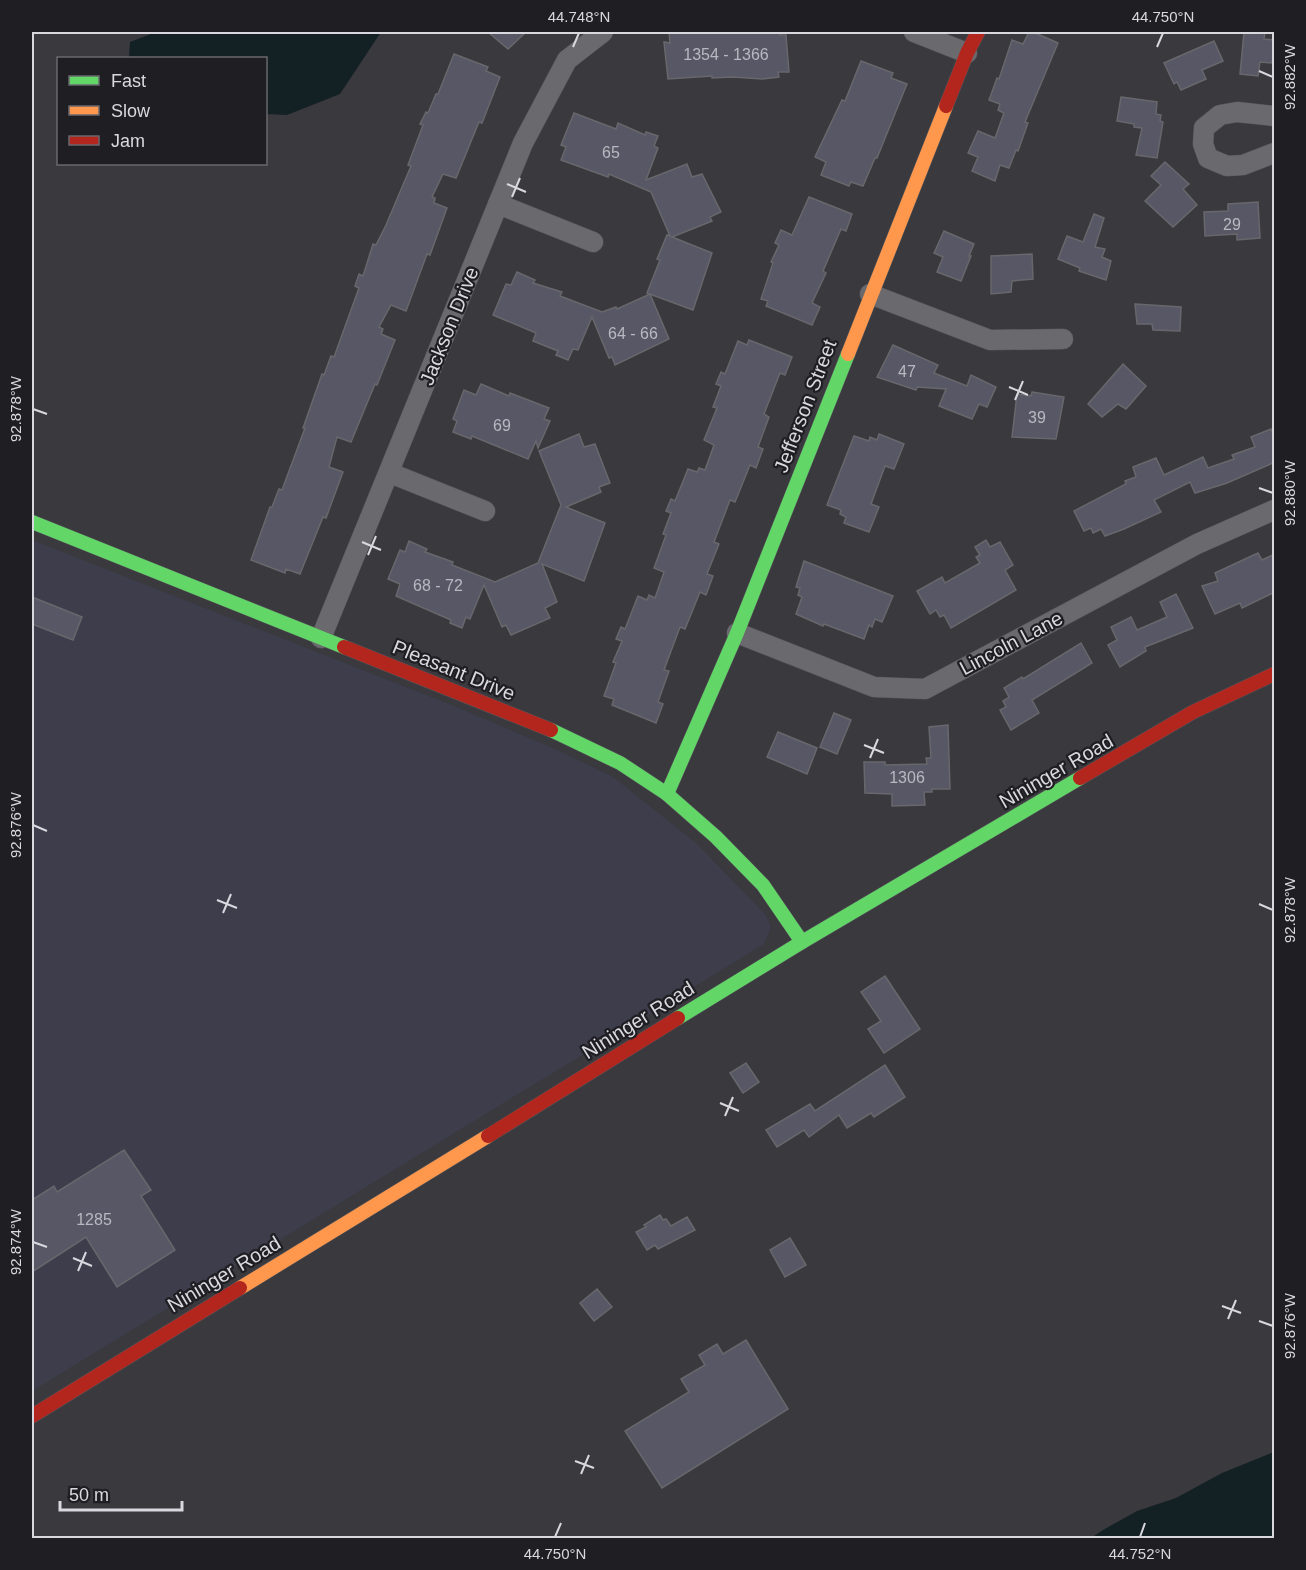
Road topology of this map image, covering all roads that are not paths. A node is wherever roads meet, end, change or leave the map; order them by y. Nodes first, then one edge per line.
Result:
1 (603, 32) edge
2 (914, 32) edge
3 (978, 32) edge
4 (967, 53) junction
5 (1275, 116) edge
6 (1275, 153) edge
7 (498, 204) junction
8 (593, 242) dead end
9 (870, 294) junction
10 (1063, 339) dead end
11 (390, 473) junction
12 (1275, 510) edge
13 (485, 512) dead end
14 (32, 522) edge
15 (737, 633) junction
16 (321, 638) junction
17 (1275, 674) edge
18 (667, 794) junction
19 (802, 942) junction
20 (32, 1416) edge

1 - 7 street, Jackson Drive
2 - 4 street
3 - 4 street, Jefferson Street
4 - 9 street, Jefferson Street
5 - 6 street
7 - 8 street
7 - 11 street, Jackson Drive
9 - 10 street
9 - 15 street, Jefferson Street
11 - 13 street
11 - 16 street, Jackson Drive
12 - 15 street, Lincoln Lane
14 - 16 street, Pleasant Drive
15 - 18 street, Jefferson Street
16 - 18 street, Pleasant Drive
17 - 19 street, Nininger Road
18 - 19 street, Pleasant Drive
19 - 20 street, Nininger Road

